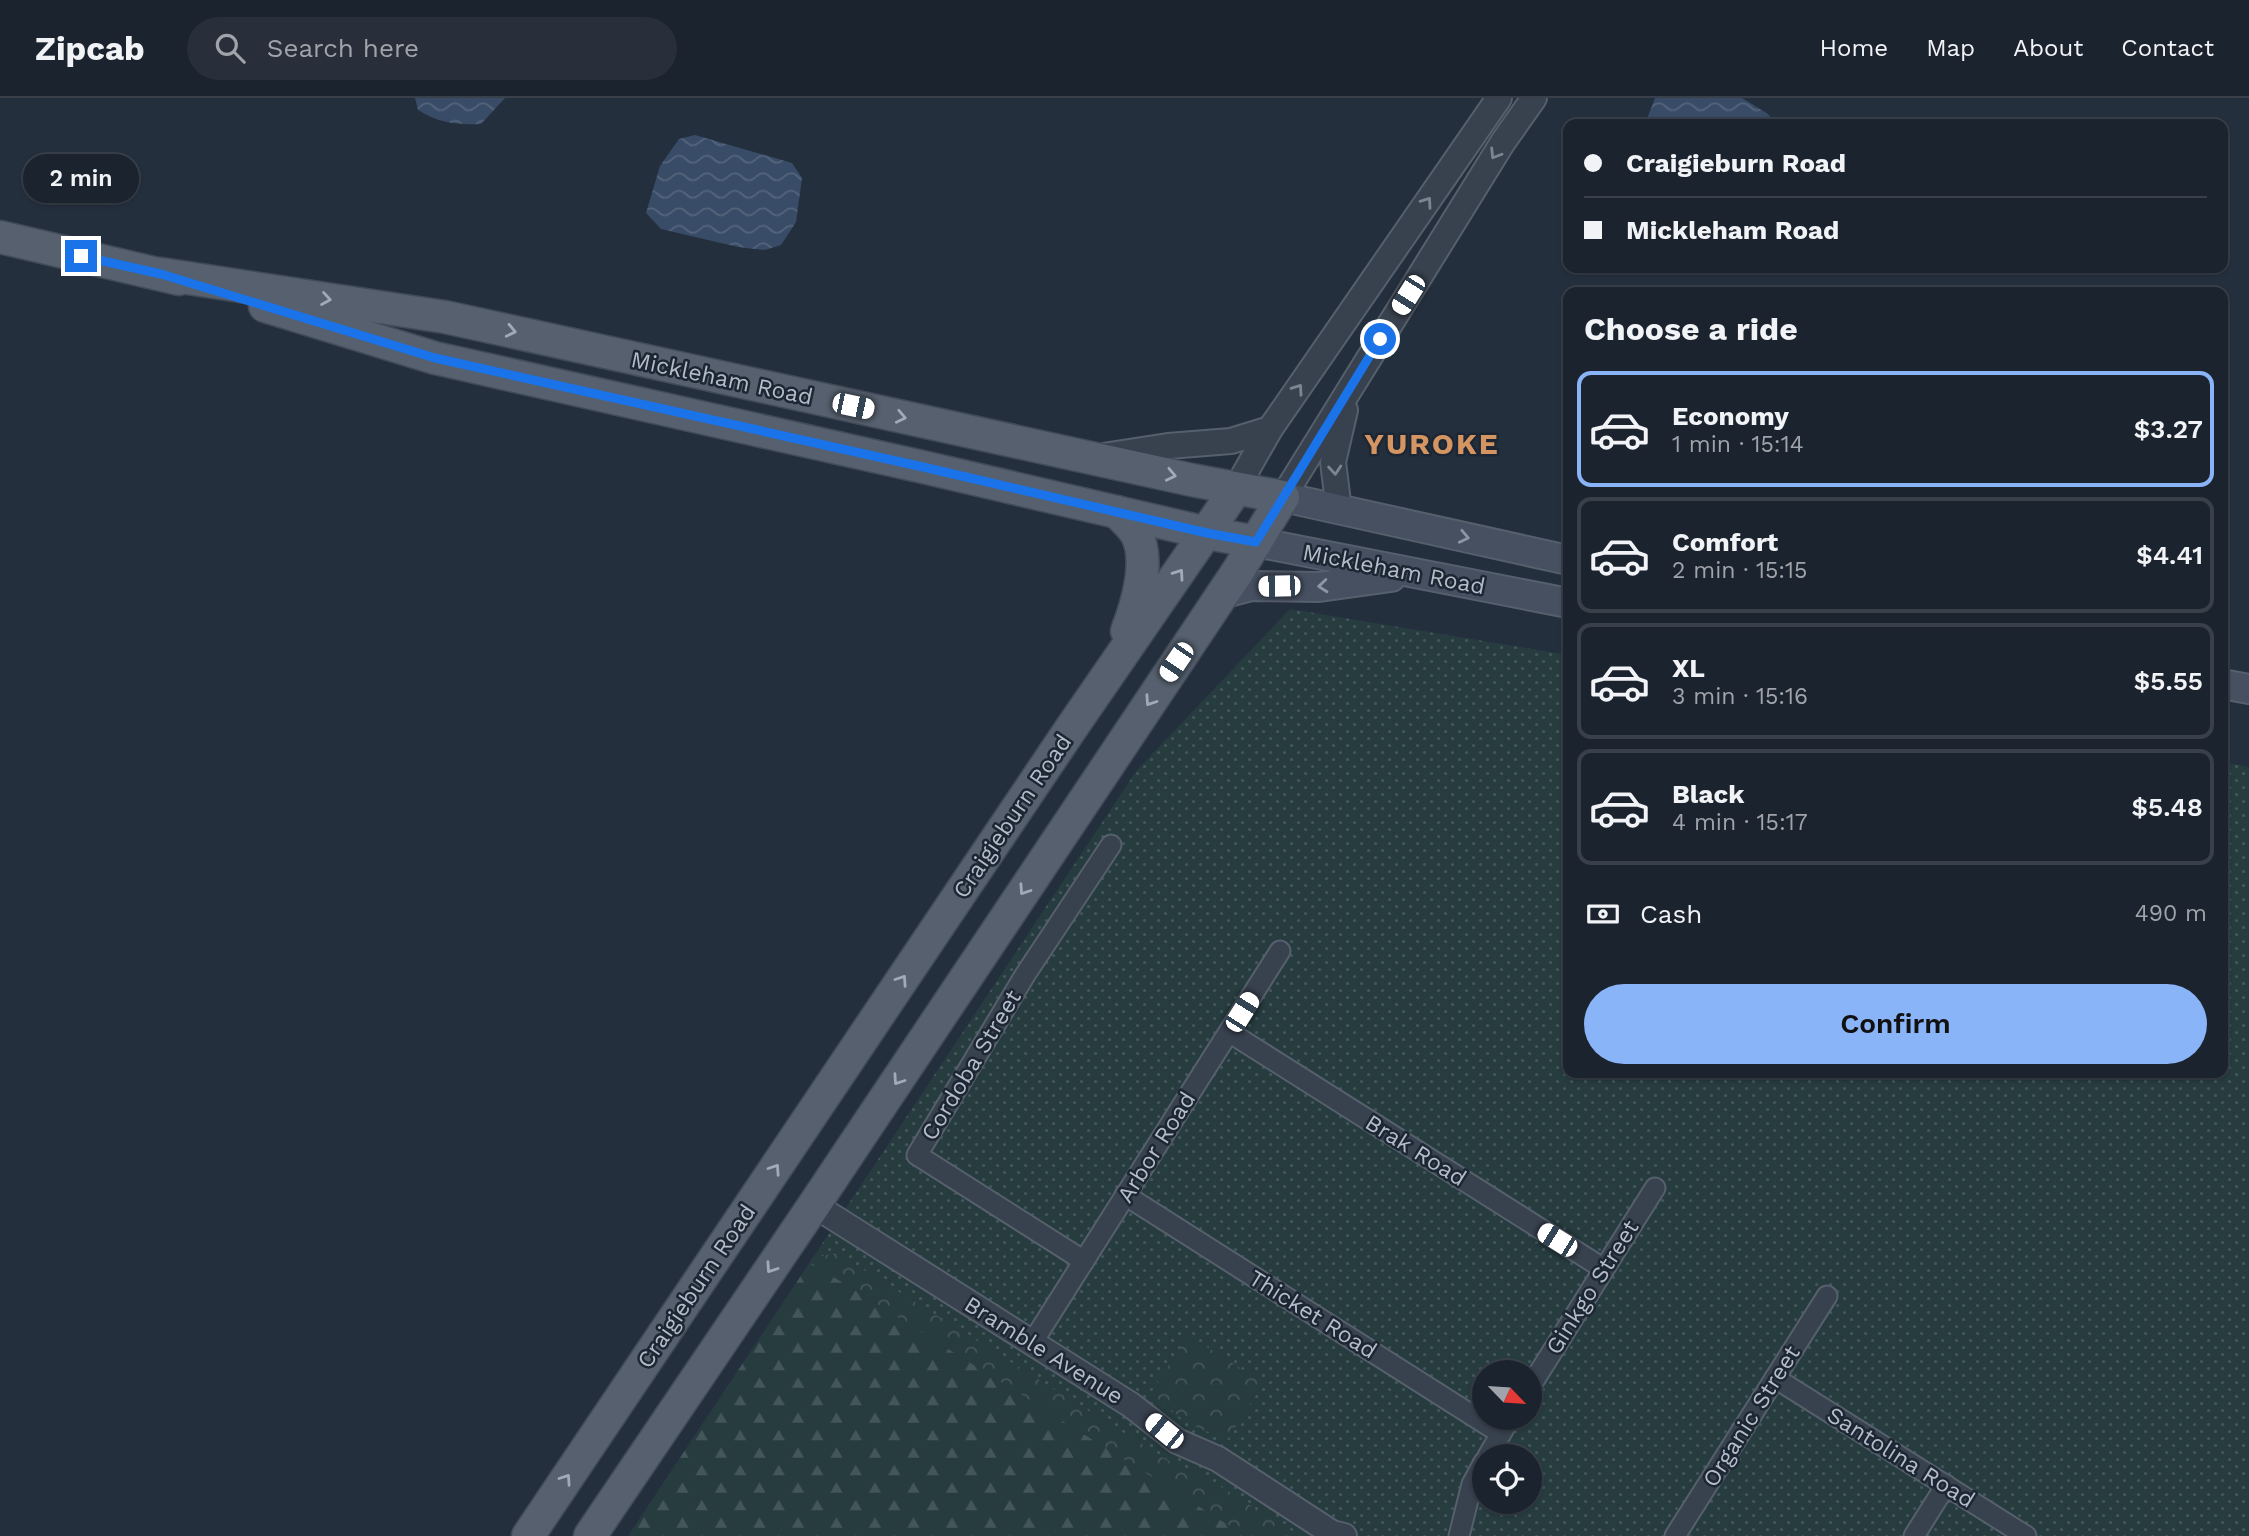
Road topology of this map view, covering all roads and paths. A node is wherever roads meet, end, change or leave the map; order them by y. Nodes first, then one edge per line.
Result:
1 (1499, 98) edge
2 (1534, 98) edge
3 (0, 237) edge
4 (161, 274) junction
5 (1353, 383) junction
6 (1270, 429) junction
7 (1092, 458) junction
8 (1237, 489) junction
9 (1283, 497) junction
10 (1339, 510) junction
11 (1117, 512) junction
12 (1207, 533) junction
13 (1256, 542) junction
14 (1563, 559) edge
15 (1415, 573) junction
16 (1221, 594) junction
17 (1563, 602) edge
18 (1111, 672) junction
19 (2228, 685) edge
20 (2249, 689) edge
21 (1111, 845) dead end
22 (1280, 951) dead end
23 (1229, 1032) junction
24 (1655, 1188) dead end
25 (1125, 1195) junction
26 (814, 1205) junction
27 (1084, 1261) junction
28 (1604, 1269) junction
29 (1827, 1296) dead end
30 (1032, 1343) junction
31 (1542, 1368) edge
32 (1775, 1378) junction
33 (1472, 1405) edge
34 (1472, 1484) edge
35 (1946, 1486) junction
36 (528, 1536) edge
37 (590, 1536) edge
38 (1344, 1536) edge
39 (1459, 1536) edge
40 (1675, 1536) edge
41 (1914, 1536) edge
42 (2026, 1536) edge

6 -> 1 street, Craigieburn Road
2 -> 5 street
3 - 4 main road, Mickleham Road
4 -> 7 main road, Mickleham Road
4 - 11 main road, Mickleham Road
5 - 9 street
5 -> 10 street
6 - 7 street
6 - 8 street, Craigieburn Road
7 -> 8 main road, Mickleham Road
8 - 9 main road, Mickleham Road
8 - 12 main road, Craigieburn Road
9 - 10 main road, Mickleham Road
9 - 13 main road
10 -> 14 main road, Mickleham Road
11 - 12 main road, Mickleham Road
11 - 18 main road
12 - 13 main road, Mickleham Road
18 -> 12 main road, Craigieburn Road
13 - 15 main road, Mickleham Road
13 - 16 main road
15 -> 16 main road
15 - 17 main road, Mickleham Road
16 -> 26 main road
36 -> 18 main road, Craigieburn Road
19 - 20 main road
21 - 27 street, Cordoba Street
22 - 23 street, Arbor Road
23 - 25 street, Arbor Road
23 - 28 street, Brak Road
24 - 28 street, Ginkgo Street
25 - 27 street, Arbor Road
25 - 33 street, Thicket Road
26 - 30 street, Bramble Avenue
26 -> 37 main road
27 - 30 street, Arbor Road
28 - 31 street, Ginkgo Street
29 - 32 street, Organic Street
30 - 38 street, Bramble Avenue
32 - 35 street, Santolina Road
32 - 40 street, Organic Street
34 - 39 street
35 - 41 street
35 - 42 street, Santolina Road

